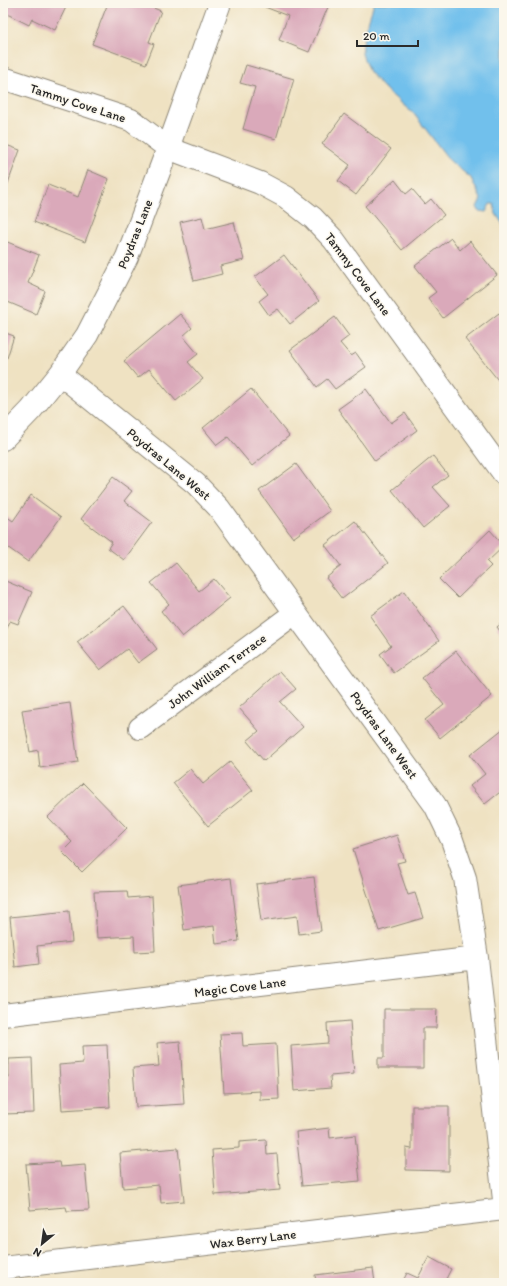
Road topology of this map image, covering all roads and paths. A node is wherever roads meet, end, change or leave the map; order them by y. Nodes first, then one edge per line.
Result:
1 (220, 3) edge
2 (3, 78) edge
3 (168, 148) junction
4 (60, 374) junction
5 (3, 439) edge
6 (504, 474) edge
7 (295, 613) junction
8 (140, 728) dead end
9 (477, 958) junction
10 (3, 1015) edge
11 (504, 1200) edge
12 (504, 1209) edge
13 (3, 1268) edge

1 - 3 street, Poydras Lane
2 - 3 street, Tammy Cove Lane
3 - 4 street, Poydras Lane
3 - 6 street, Tammy Cove Lane
4 - 5 street, Poydras Lane
4 - 7 street, Poydras Lane West
7 - 8 street, John William Terrace
7 - 9 street, Poydras Lane West
9 - 10 street, Magic Cove Lane
9 - 11 street, Poydras Lane West
12 - 13 street, Wax Berry Lane

